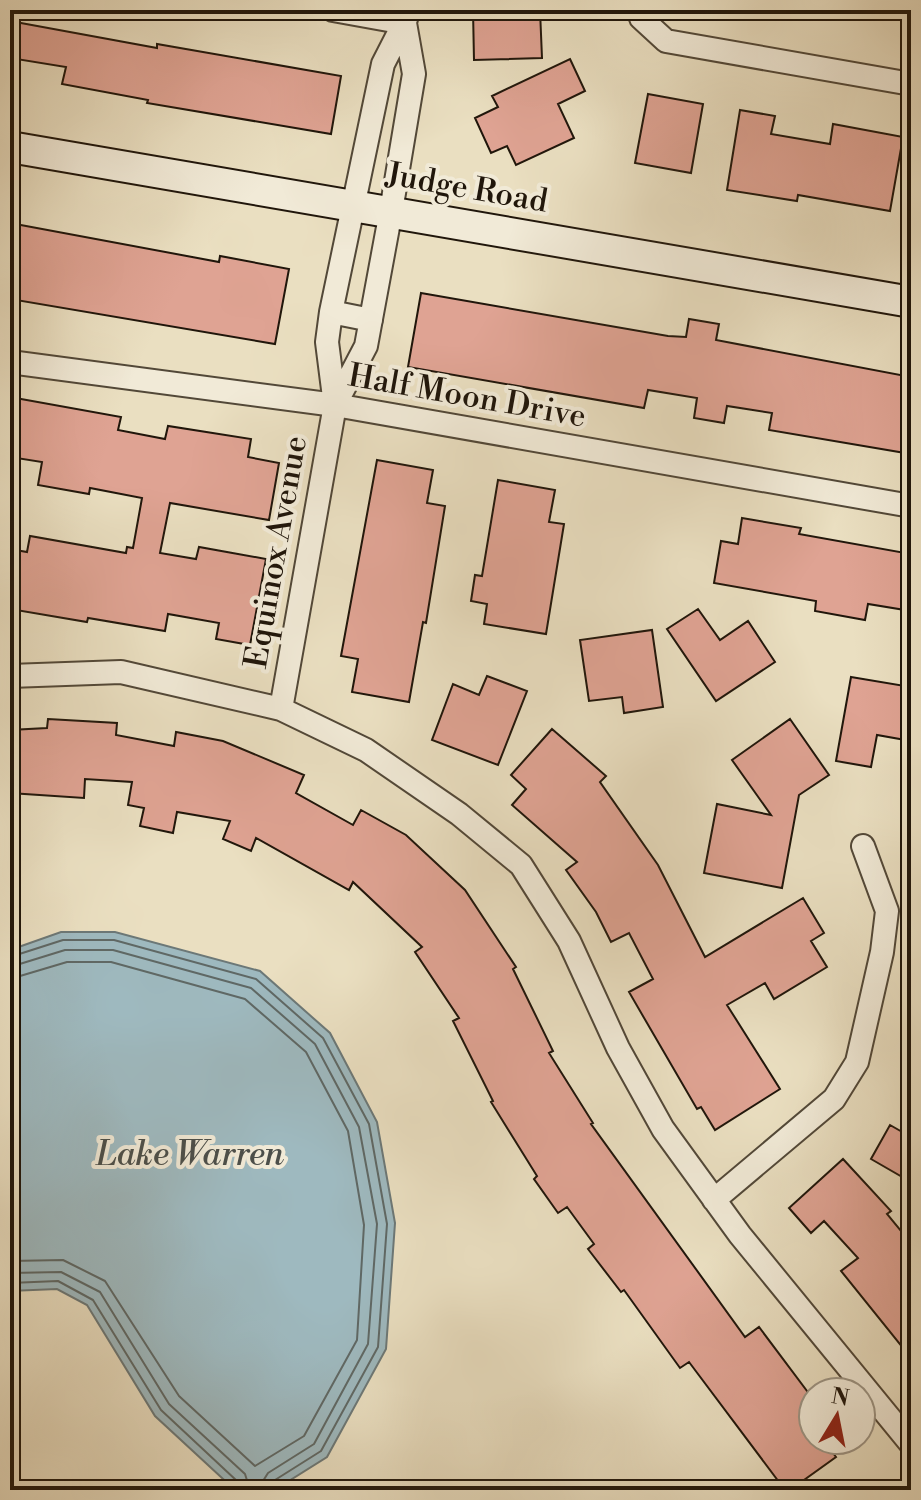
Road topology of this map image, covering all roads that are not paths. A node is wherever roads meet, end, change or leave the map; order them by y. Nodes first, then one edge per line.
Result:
1 (333, 10) edge
2 (639, 10) edge
3 (406, 16) edge
4 (911, 84) edge
5 (10, 147) edge
6 (354, 205) junction
7 (391, 211) junction
8 (911, 302) edge
9 (331, 312) junction
10 (371, 320) junction
11 (10, 362) edge
12 (335, 405) junction
13 (911, 506) edge
14 (10, 676) edge
15 (281, 709) junction
16 (863, 846) dead end
17 (714, 1200) junction
18 (911, 1444) edge

1 - 3 street
2 - 4 street
3 - 6 street, Equinox Avenue
3 - 7 street, Equinox Avenue
5 - 6 street, Judge Road
6 - 7 street, Judge Road
6 - 9 street, Equinox Avenue
7 - 8 street, Judge Road
7 - 10 street, Equinox Avenue
9 - 10 street
9 - 12 street, Equinox Avenue
10 - 12 street, Equinox Avenue
11 - 12 street, Half Moon Drive
12 - 13 street, Half Moon Drive
12 - 15 street, Equinox Avenue
14 - 15 street
15 - 17 street
16 - 17 street
17 - 18 street

